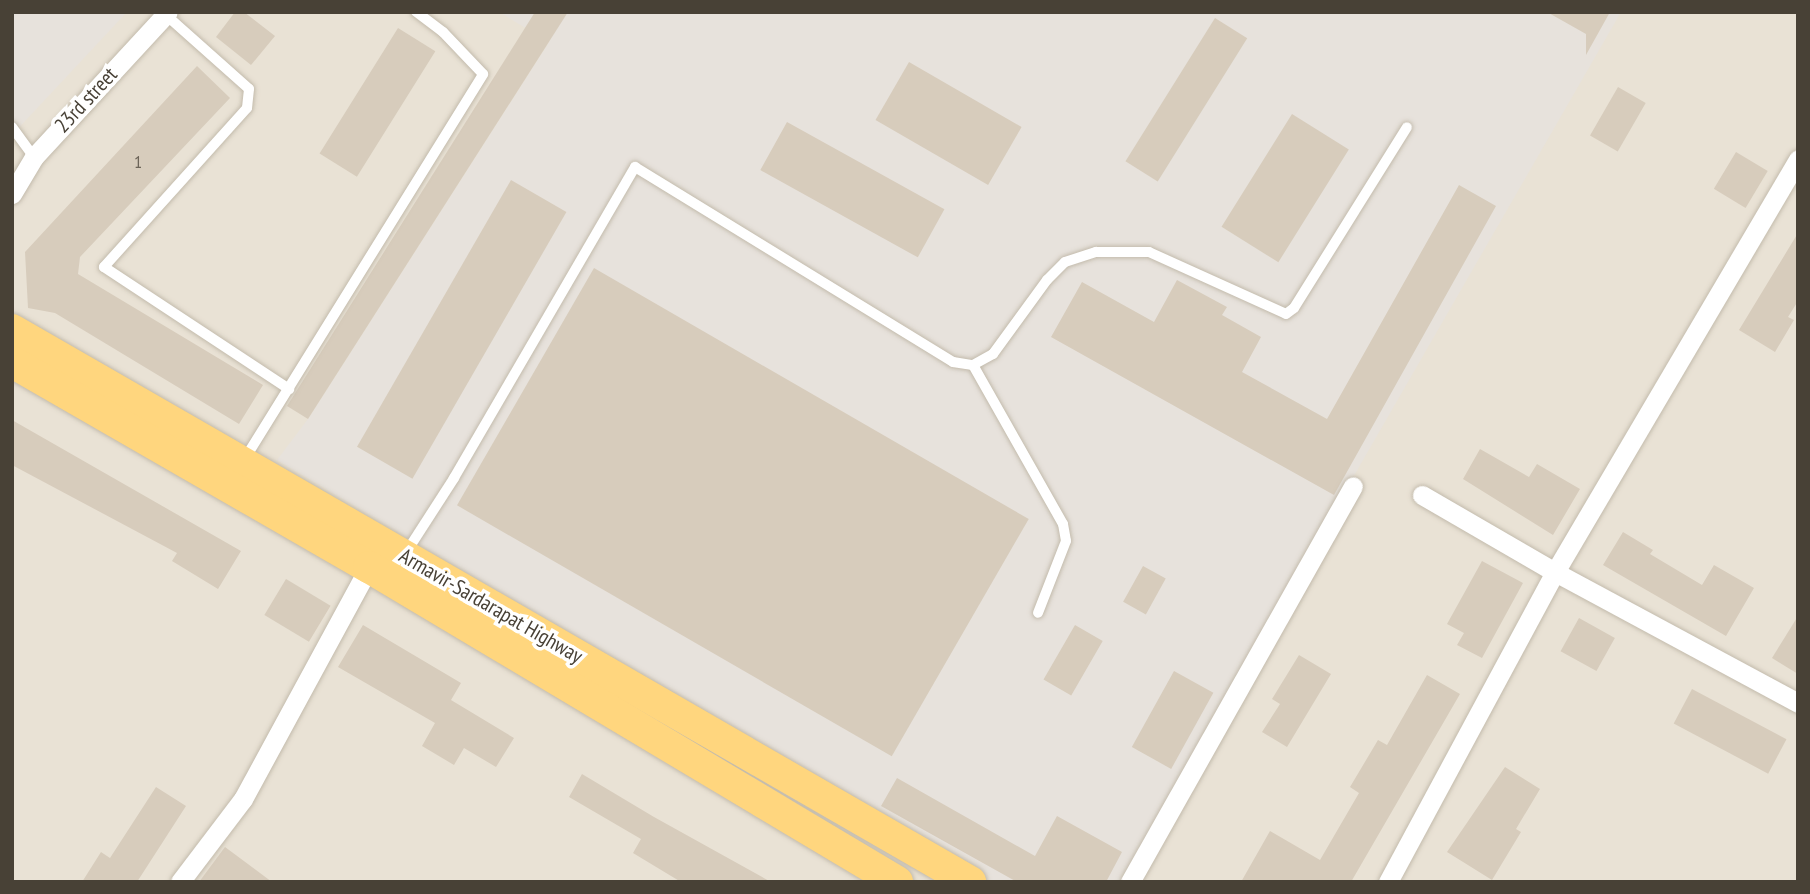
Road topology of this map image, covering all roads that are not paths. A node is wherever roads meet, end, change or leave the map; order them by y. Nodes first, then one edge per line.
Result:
1 (416, 12) edge
2 (167, 13) edge
3 (12, 127) edge
4 (1407, 127) dead end
5 (34, 157) junction
6 (1798, 159) edge
7 (12, 194) edge
8 (15, 336) edge
9 (973, 365) junction
10 (289, 389) junction
11 (243, 461) junction
12 (1353, 486) dead end
13 (1422, 495) dead end
14 (405, 555) junction
15 (369, 567) junction
16 (1555, 572) junction
17 (1038, 613) dead end
18 (1798, 703) edge
19 (665, 725) junction
20 (180, 882) edge
21 (897, 882) edge
22 (970, 882) edge
23 (1130, 882) edge
24 (1388, 882) edge

1 - 10 lane
2 - 5 street, 23rd street
2 - 10 lane
3 - 5 lane
4 - 9 lane
5 - 7 street, 23rd street
6 - 16 street
8 - 11 highway, Armavir-Sardarapat Highway
8 - 15 highway, Armavir-Sardarapat Highway
9 - 14 lane
9 - 17 lane
10 - 11 lane
11 - 14 highway, Armavir-Sardarapat Highway
12 - 23 street
13 - 16 street
14 - 19 highway, Armavir-Sardarapat Highway
15 - 19 highway, Armavir-Sardarapat Highway
15 - 20 street
16 - 18 street
16 - 24 street
19 - 21 highway, Armavir-Sardarapat Highway
19 - 22 highway, Armavir-Sardarapat Highway

